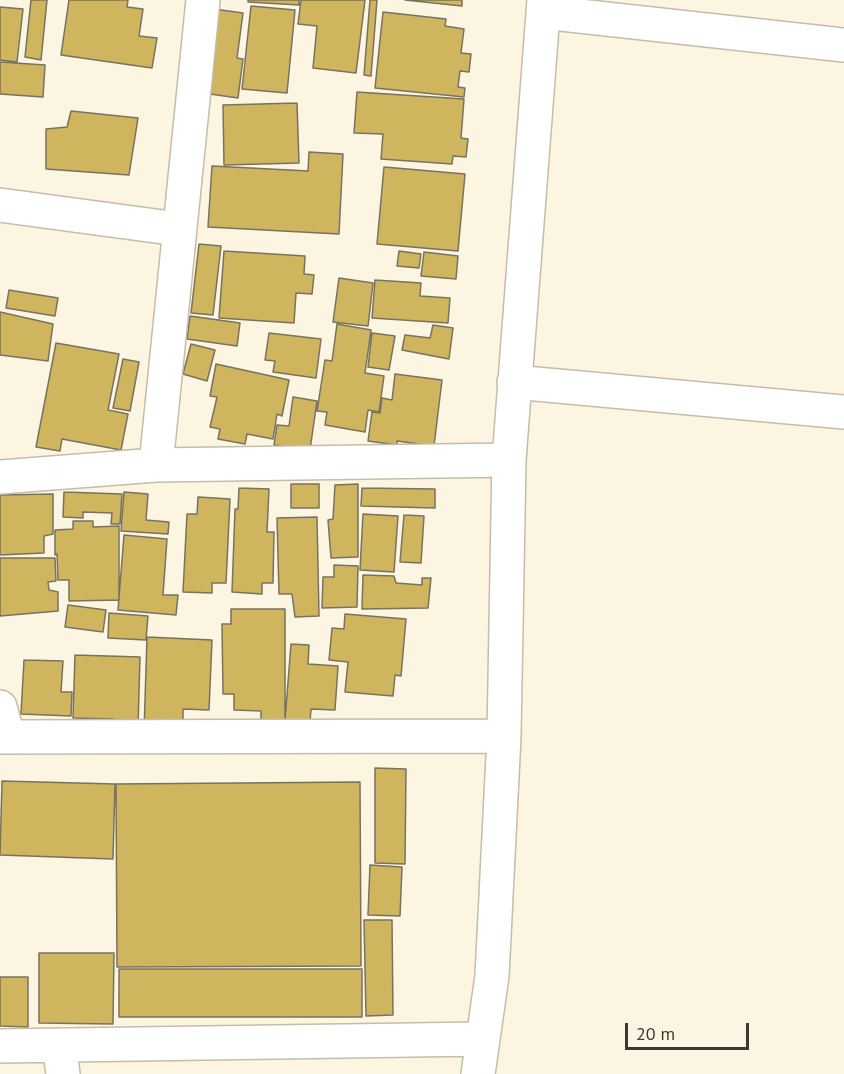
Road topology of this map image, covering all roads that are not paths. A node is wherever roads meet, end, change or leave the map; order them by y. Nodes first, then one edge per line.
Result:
1 (203, 0) edge
2 (544, 6) edge
3 (844, 45) edge
4 (0, 205) edge
5 (178, 229) junction
6 (514, 382) junction
7 (844, 412) edge
8 (509, 460) junction
9 (156, 465) junction
10 (0, 477) edge
11 (3, 727) edge
12 (504, 736) junction
13 (481, 1040) junction
14 (0, 1046) edge
15 (61, 1059) edge
16 (478, 1074) edge

1 - 5 street
2 - 3 street
2 - 6 street
4 - 5 street
5 - 9 street
6 - 7 street
6 - 8 street
8 - 9 street
8 - 12 street
9 - 10 street
11 - 12 street
12 - 13 street
13 - 15 street
13 - 16 street
14 - 15 street

